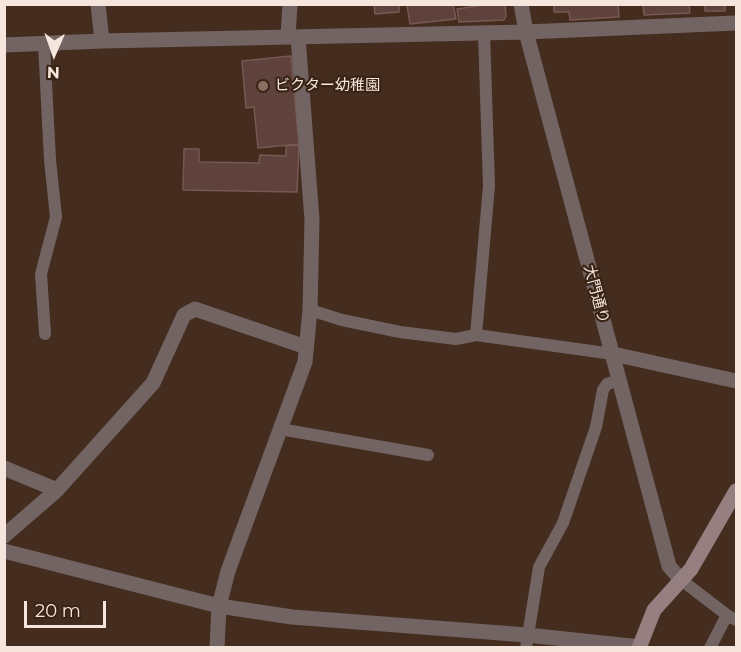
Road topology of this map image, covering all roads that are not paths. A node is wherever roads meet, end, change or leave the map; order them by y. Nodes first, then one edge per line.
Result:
1 (98, 4) edge
2 (290, 4) edge
3 (521, 4) edge
4 (736, 23) edge
5 (526, 32) junction
6 (484, 33) junction
7 (293, 37) junction
8 (102, 41) junction
9 (44, 44) junction
10 (4, 45) edge
11 (310, 310) junction
12 (45, 334) dead end
13 (476, 335) junction
14 (306, 347) junction
15 (613, 354) junction
16 (619, 380) junction
17 (736, 381) edge
18 (280, 429) junction
19 (428, 455) dead end
20 (4, 468) edge
21 (57, 490) junction
22 (736, 491) edge
23 (4, 536) edge
24 (4, 551) edge
25 (680, 579) junction
26 (219, 606) junction
27 (732, 617) edge
28 (526, 641) edge
29 (640, 647) edge
30 (217, 648) edge
31 (710, 648) edge

1 - 8 street
2 - 7 street
3 - 5 street, 大門通り
4 - 5 street
5 - 6 street
5 - 15 street, 大門通り
6 - 7 street
6 - 13 lane
7 - 8 street
7 - 11 street
8 - 9 street
9 - 10 street
9 - 12 lane
11 - 13 lane
11 - 14 street
13 - 15 lane
14 - 18 street
14 - 21 street
15 - 16 street, 大門通り
15 - 17 street
16 - 25 street, 大門通り
16 - 28 lane
18 - 19 lane
18 - 26 street
20 - 21 street
21 - 23 street
22 - 25 main road
24 - 26 street
25 - 27 lane
25 - 29 main road
26 - 28 street
26 - 30 street
27 - 31 lane
28 - 29 street

